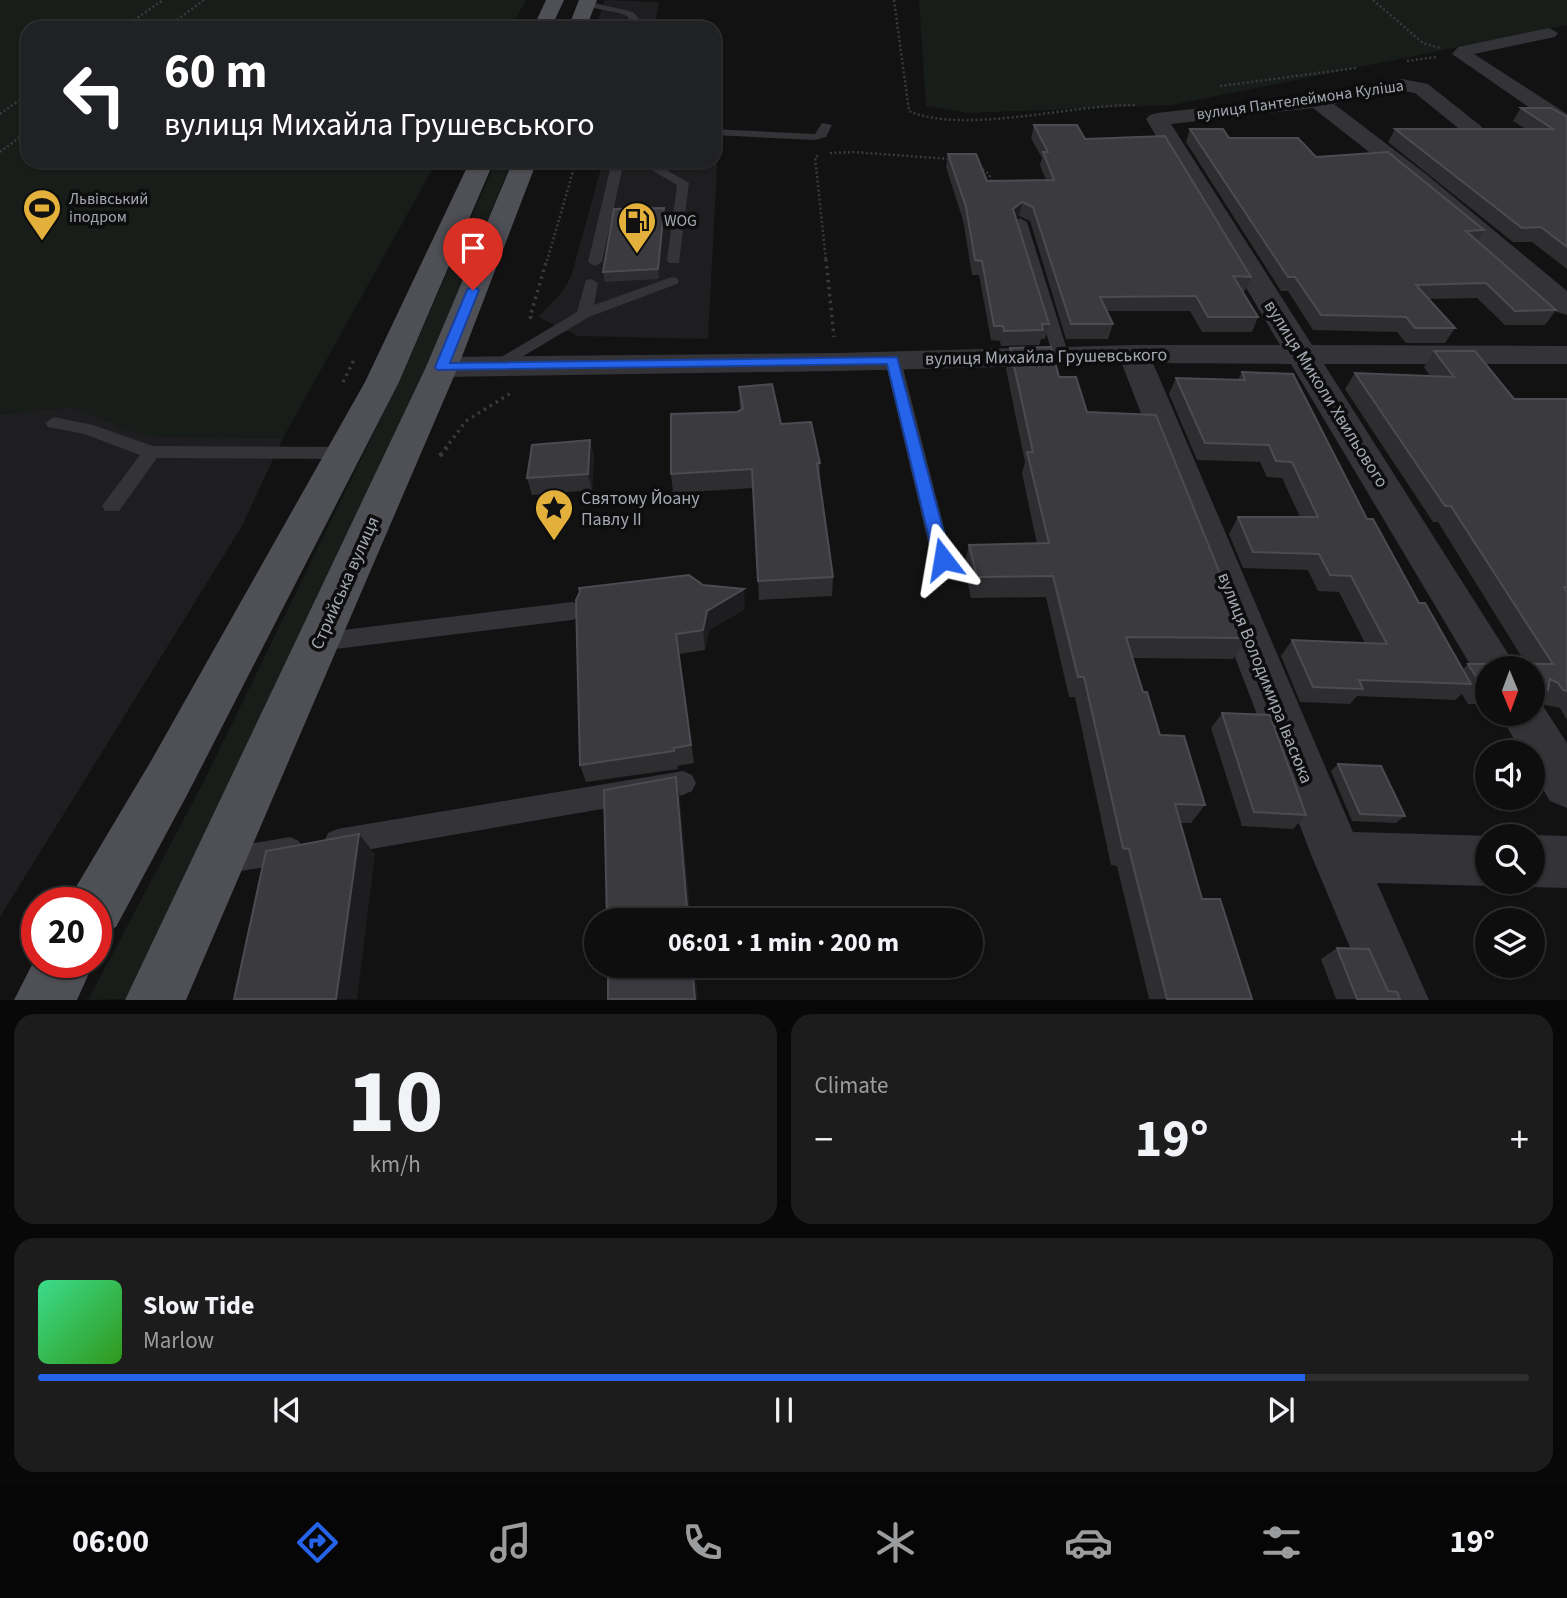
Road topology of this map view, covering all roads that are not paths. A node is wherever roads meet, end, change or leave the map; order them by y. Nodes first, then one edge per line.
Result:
1 (555, 0) edge
2 (587, 2) edge
3 (545, 21) edge
4 (580, 21) edge
5 (636, 21) edge
6 (1549, 33) dead end
7 (1317, 101) junction
8 (1144, 108) joint
9 (1567, 122) edge
10 (826, 125) dead end
11 (1471, 127) edge
12 (721, 132) edge
13 (479, 168) edge
14 (521, 168) edge
15 (616, 168) edge
16 (655, 168) edge
17 (1020, 222) edge
18 (674, 260) dead end
19 (595, 262) dead end
20 (672, 281) dead end
21 (591, 283) dead end
22 (1567, 306) edge
23 (584, 314) junction
24 (1134, 354) junction
25 (1302, 355) junction
26 (1567, 355) edge
27 (1061, 356) junction
28 (893, 360) junction
29 (495, 366) junction
30 (442, 367) junction
31 (54, 424) dead end
32 (152, 452) junction
33 (344, 453) junction
34 (112, 506) dead end
35 (943, 559) dead end
36 (572, 611) dead end
37 (319, 642) junction
38 (1488, 656) edge
39 (1530, 726) edge
40 (684, 783) dead end
41 (1567, 785) edge
42 (1338, 858) junction
43 (1475, 860) edge
44 (1545, 861) edge
45 (219, 862) junction
46 (1567, 862) edge
47 (107, 887) edge
48 (56, 978) edge
49 (44, 999) edge
50 (155, 999) edge
51 (1401, 999) edge

1 - 3 main road
2 - 4 main road
2 - 5 lane
6 - 9 street
7 - 8 street, вулиця Пантелеймона Куліша
7 - 11 street, вулиця Пантелеймона Куліша
7 - 22 street
8 - 25 street, вулиця Миколи Хвильового
10 - 12 lane
13 - 33 main road
14 - 30 main road, Стрийська вулиця
15 - 19 lane
16 - 18 lane
17 - 27 lane
20 - 23 lane
21 - 23 lane
23 - 29 lane
24 - 25 street, вулиця Михайла Грушевського
24 - 27 street, вулиця Михайла Грушевського
24 - 42 street, вулиця Володимира Івасюка
25 - 26 street, вулиця Михайла Грушевського
25 - 38 street, вулиця Миколи Хвильового
27 - 28 street, вулиця Михайла Грушевського
28 - 29 street, вулиця Михайла Грушевського
28 - 35 lane
29 - 30 street, вулиця Михайла Грушевського
30 - 37 main road, Стрийська вулиця
31 - 32 lane
32 - 33 lane
32 - 34 lane
33 - 47 main road
36 - 37 lane
37 - 45 main road, Стрийська вулиця
39 - 41 street
40 - 45 lane
42 - 43 street
42 - 51 street, вулиця Володимира Івасюка
44 - 46 street
45 - 50 main road, Стрийська вулиця
48 - 49 main road

